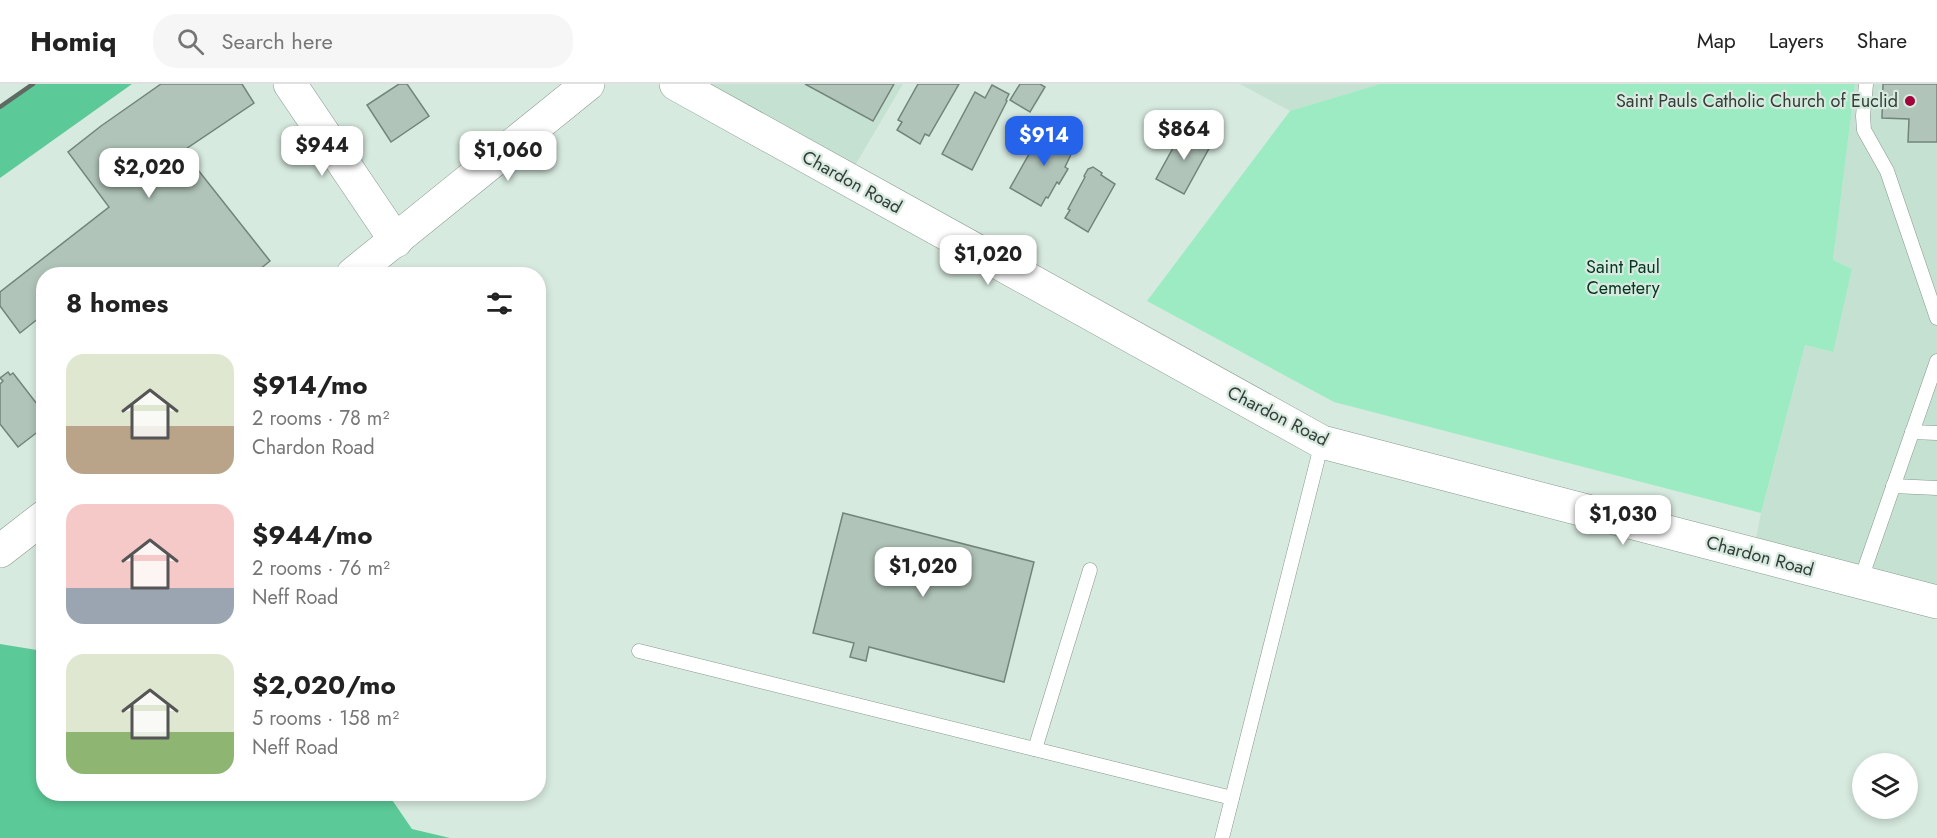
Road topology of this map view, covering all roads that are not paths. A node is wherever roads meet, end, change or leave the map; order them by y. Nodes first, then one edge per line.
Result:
1 (290, 84) edge
2 (588, 84) edge
3 (676, 84) edge
4 (1866, 84) edge
5 (396, 241) junction
6 (362, 267) edge
7 (1937, 318) edge
8 (1937, 361) edge
9 (1912, 432) junction
10 (1937, 433) edge
11 (1322, 442) junction
12 (1893, 486) junction
13 (1937, 488) edge
14 (36, 523) edge
15 (0, 551) edge
16 (1090, 570) dead end
17 (1860, 582) junction
18 (1937, 602) edge
19 (639, 651) dead end
20 (1035, 749) junction
21 (1232, 798) junction
22 (1222, 838) edge

1 - 5 street
2 - 5 street
3 - 11 street, Chardon Road
4 - 7 lane
5 - 6 street
8 - 9 lane
9 - 10 lane
9 - 12 lane
11 - 17 street, Chardon Road
11 - 21 lane
12 - 13 lane
12 - 17 lane
14 - 15 street
16 - 20 lane
17 - 18 street, Chardon Road
19 - 20 lane
20 - 21 lane
21 - 22 lane

